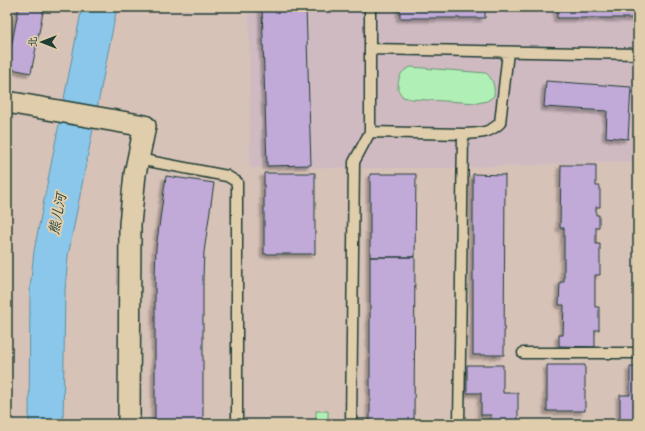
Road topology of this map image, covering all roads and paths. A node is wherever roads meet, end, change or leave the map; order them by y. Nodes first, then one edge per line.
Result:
1 (370, 7) edge
2 (370, 49) junction
3 (508, 52) junction
4 (638, 54) edge
5 (7, 102) edge
6 (370, 132) junction
7 (464, 134) junction
8 (138, 159) junction
9 (523, 353) dead end
10 (638, 353) edge
11 (129, 424) edge
12 (237, 424) edge
13 (351, 424) edge
14 (459, 424) edge

1 - 2 lane
2 - 3 lane
2 - 6 lane
3 - 4 lane
3 - 7 lane
5 - 8 street
6 - 7 lane
6 - 13 lane
7 - 14 lane
8 - 11 street
8 - 12 lane
9 - 10 lane

